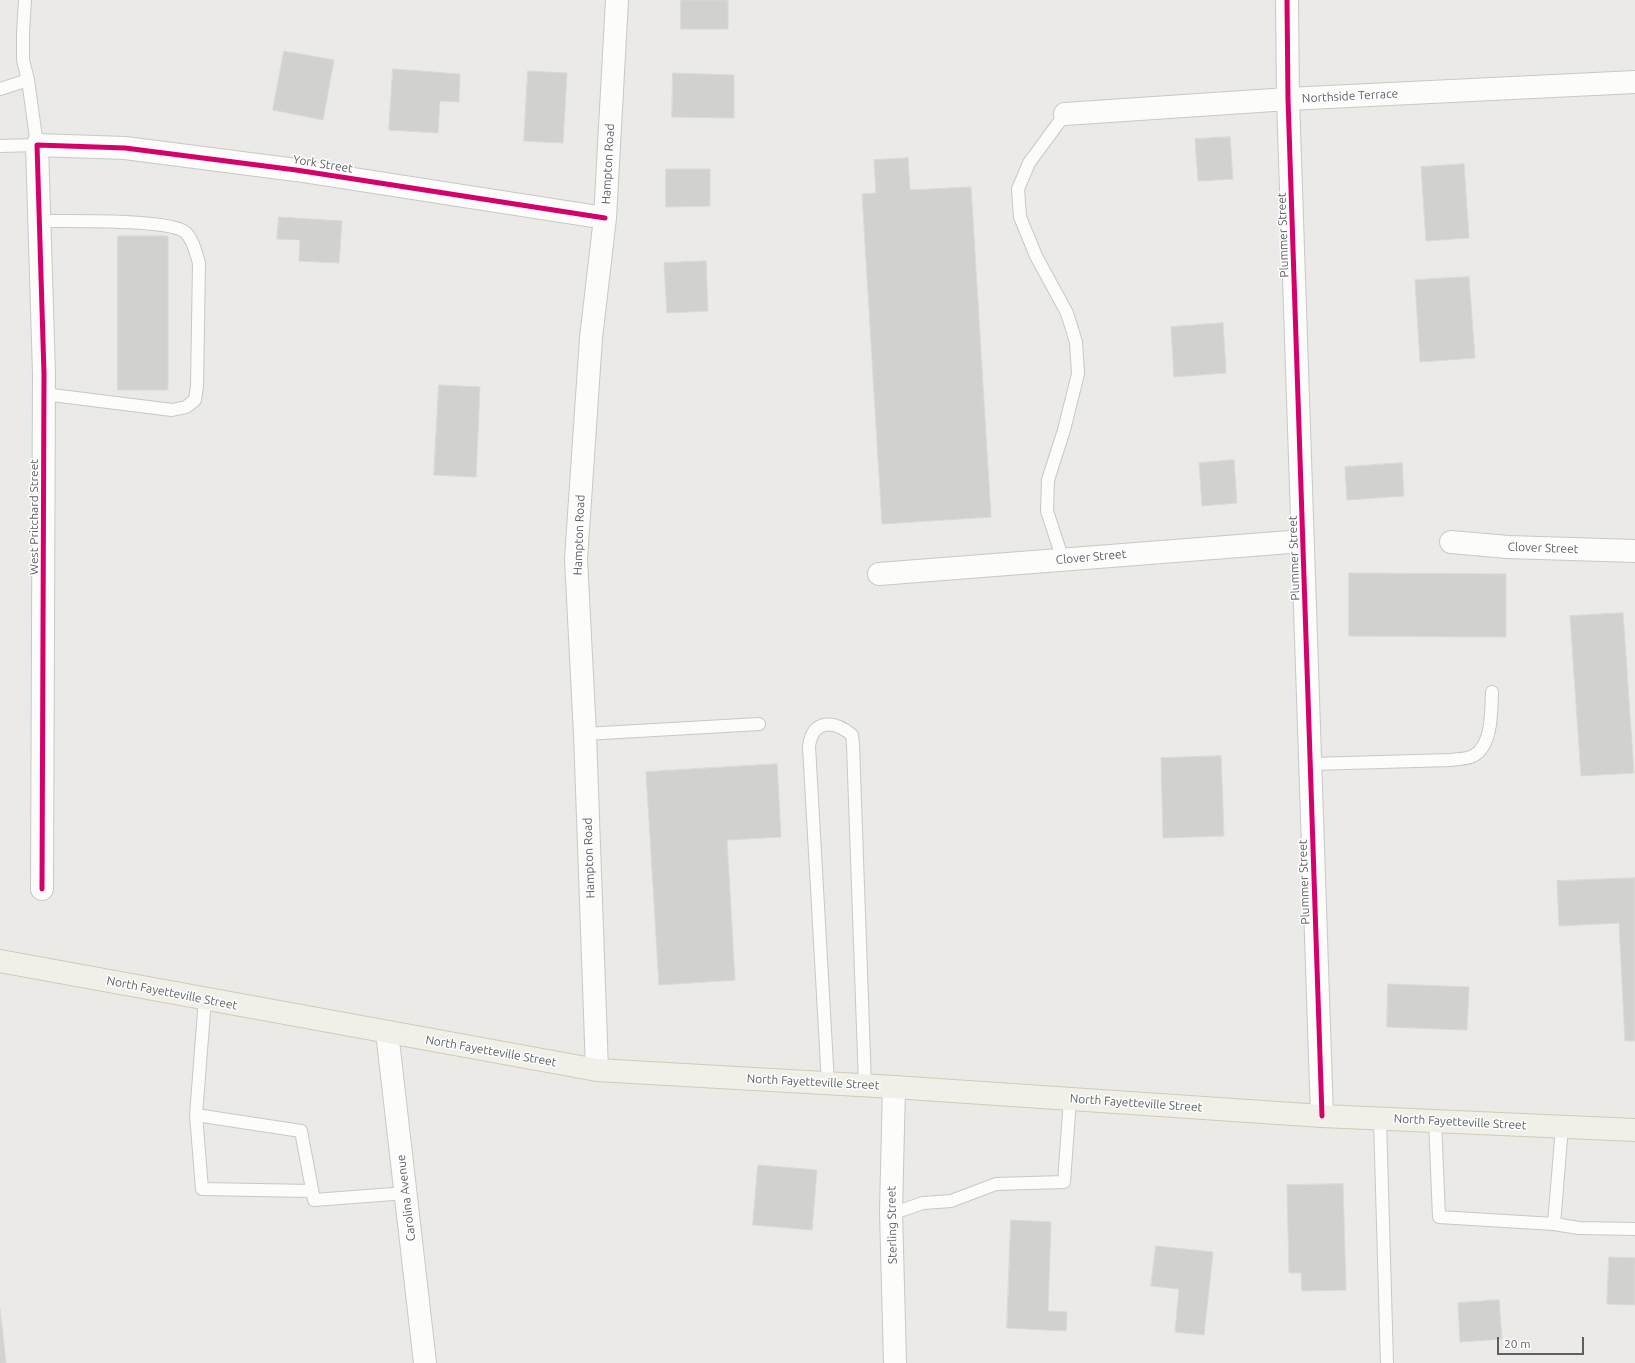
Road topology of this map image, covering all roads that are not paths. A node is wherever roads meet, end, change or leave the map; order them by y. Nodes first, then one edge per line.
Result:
1 (25, 0) edge
2 (618, 0) edge
3 (1287, 0) edge
4 (28, 80) junction
5 (1635, 82) edge
6 (0, 89) edge
7 (1288, 99) junction
8 (1065, 114) joint
9 (37, 145) junction
10 (0, 146) edge
11 (605, 218) junction
12 (39, 221) junction
13 (44, 394) junction
14 (1303, 541) junction
15 (1451, 542) dead end
16 (1635, 551) edge
17 (1063, 560) junction
18 (879, 574) dead end
19 (1492, 692) dead end
20 (758, 724) dead end
21 (585, 734) junction
22 (1311, 764) junction
23 (42, 889) dead end
24 (0, 961) edge
25 (205, 999) junction
26 (387, 1032) junction
27 (597, 1070) junction
28 (828, 1084) junction
29 (865, 1085) junction
30 (894, 1087) junction
31 (1070, 1099) junction
32 (196, 1115) junction
33 (1322, 1116) junction
34 (1380, 1119) junction
35 (1435, 1121) junction
36 (1562, 1127) junction
37 (1635, 1130) edge
38 (311, 1186) junction
39 (406, 1193) junction
40 (891, 1214) junction
41 (1554, 1224) junction
42 (1635, 1229) edge
43 (425, 1363) edge
44 (895, 1363) edge
45 (1387, 1363) edge

1 - 4 lane
2 - 11 street, Hampton Road
3 - 7 street, Plummer Street
4 - 6 lane
4 - 9 lane
5 - 7 street, Northside Terrace
7 - 8 street, Northside Terrace
7 - 14 street, Plummer Street
8 - 17 lane
9 - 10 lane
9 - 11 street, York Street
9 - 12 street, West Pritchard Street
11 - 21 street, Hampton Road
12 - 13 street, West Pritchard Street
12 - 13 lane
13 - 23 street, West Pritchard Street
14 - 17 street, Clover Street
14 - 22 street, Plummer Street
15 - 16 street, Clover Street
17 - 18 street, Clover Street
19 - 22 lane
20 - 21 lane
21 - 27 street, Hampton Road
22 - 33 street, Plummer Street
24 - 25 main road, North Fayetteville Street
25 - 26 main road, North Fayetteville Street
25 - 32 lane
26 - 27 main road, North Fayetteville Street
26 - 39 street, Carolina Avenue
27 - 28 main road, North Fayetteville Street
28 - 29 main road, North Fayetteville Street
28 - 29 lane
29 - 30 main road, North Fayetteville Street
30 - 31 main road, North Fayetteville Street
30 - 40 street, Sterling Street
31 - 33 main road, North Fayetteville Street
31 - 40 lane
32 - 38 lane
32 - 38 lane
33 - 34 main road, North Fayetteville Street
34 - 35 main road, North Fayetteville Street
34 - 45 lane
35 - 36 main road, North Fayetteville Street
35 - 41 lane
36 - 37 main road, North Fayetteville Street
36 - 41 lane
38 - 39 lane
39 - 43 street, Carolina Avenue
40 - 44 street, Sterling Street
41 - 42 lane

